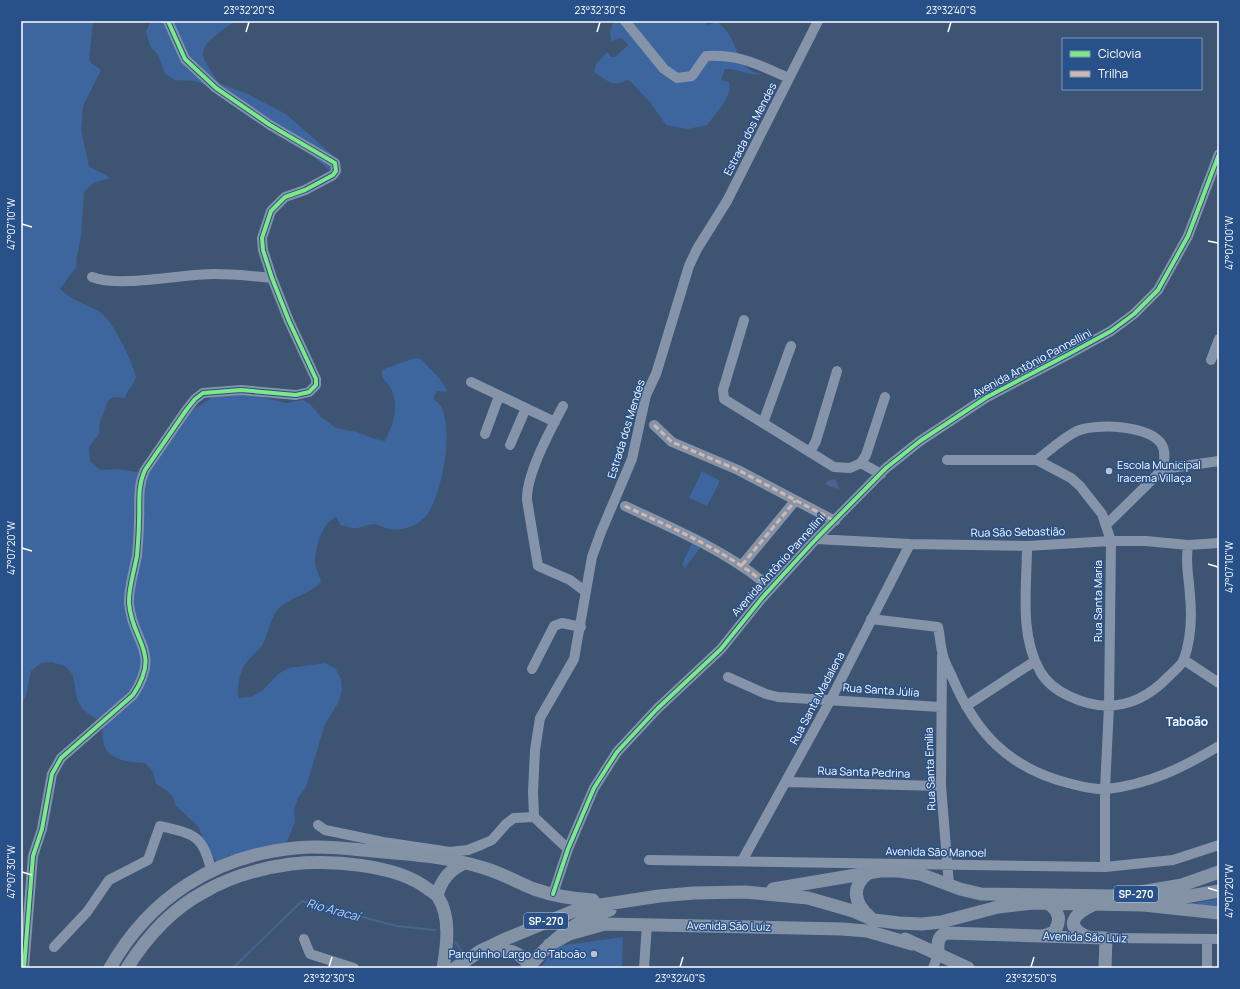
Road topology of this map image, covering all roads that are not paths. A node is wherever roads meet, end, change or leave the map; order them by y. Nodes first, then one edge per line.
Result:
1 (168, 21) edge
2 (625, 21) edge
3 (818, 21) edge
4 (789, 78) junction
5 (1219, 154) edge
6 (92, 277) dead end
7 (272, 278) junction
8 (744, 320) dead end
9 (1219, 339) edge
10 (791, 346) dead end
11 (1211, 360) dead end
12 (837, 371) dead end
13 (471, 382) dead end
14 (500, 396) junction
15 (885, 396) dead end
16 (564, 406) dead end
17 (526, 408) junction
18 (555, 422) junction
19 (763, 423) junction
20 (654, 425) dead end
21 (485, 434) dead end
22 (510, 445) dead end
23 (810, 452) junction
24 (947, 460) dead end
25 (1037, 460) junction
26 (1219, 461) edge
27 (861, 463) junction
28 (1163, 469) junction
29 (881, 474) junction
30 (795, 501) junction
31 (625, 506) dead end
32 (835, 521) junction
33 (1106, 525) junction
34 (816, 539) junction
35 (1111, 541) junction
36 (1219, 543) edge
37 (910, 544) junction
38 (1188, 545) junction
39 (1027, 546) junction
40 (742, 565) junction
41 (588, 579) junction
42 (570, 580) junction
43 (761, 580) dead end
44 (586, 592) junction
45 (871, 619) junction
46 (581, 627) junction
47 (942, 652) junction
48 (1184, 660) junction
49 (1035, 661) junction
50 (532, 669) dead end
51 (728, 677) dead end
52 (1219, 683) edge
53 (832, 699) junction
54 (966, 706) junction
55 (1109, 706) junction
56 (940, 707) junction
57 (1219, 746) edge
58 (786, 782) junction
59 (941, 786) junction
60 (1105, 789) junction
61 (534, 817) junction
62 (318, 825) dead end
63 (1219, 845) edge
64 (568, 850) junction
65 (649, 860) dead end
66 (742, 861) junction
67 (465, 863) junction
68 (941, 864) junction
69 (1105, 867) junction
70 (211, 870) junction
71 (1219, 872) edge
72 (867, 874) junction
73 (920, 874) junction
74 (949, 885) junction
75 (1219, 891) edge
76 (745, 892) junction
77 (438, 896) junction
78 (556, 896) junction
79 (646, 898) junction
80 (1049, 899) junction
81 (615, 902) junction
82 (1093, 905) junction
83 (1143, 905) junction
84 (564, 913) junction
85 (1219, 913) edge
86 (874, 920) junction
87 (647, 924) junction
88 (1044, 936) junction
89 (1088, 937) junction
90 (1106, 938) junction
91 (304, 939) dead end
92 (1208, 939) junction
93 (1219, 939) edge
94 (552, 943) junction
95 (912, 944) junction
96 (54, 947) dead end
97 (480, 951) junction
98 (938, 955) junction
99 (444, 963) edge
100 (529, 967) edge
101 (24, 968) edge
102 (110, 968) edge
103 (127, 968) edge
104 (354, 968) edge
105 (455, 968) edge
106 (644, 968) edge
107 (933, 968) edge
108 (968, 968) edge
109 (1105, 968) edge
110 (1207, 968) edge

1 - 7 street
2 - 4 street
3 - 4 street, Estrada dos Mendes
4 - 41 street, Estrada dos Mendes
5 - 29 street, Avenida Antônio Pannellini
6 - 7 street
7 - 101 street
8 - 19 street
9 - 11 street
10 - 19 street
12 - 23 street
13 - 14 street
14 - 17 street
14 - 21 street
15 - 27 street
16 - 18 street
17 - 18 street
17 - 22 street
18 - 42 street
19 - 23 street
20 - 30 street
23 - 27 street
24 - 25 street, Rua Santa Maria
25 - 28 street
25 - 33 street, Rua Santa Maria
26 - 28 street
27 - 29 street
28 - 33 street
29 - 32 street, Avenida Antônio Pannellini
30 - 32 street
30 - 40 street
31 - 40 street
32 - 34 street, Avenida Antônio Pannellini
33 - 35 street, Rua Santa Maria
34 - 37 street, Rua São Sebastião
34 - 64 street, Avenida Antônio Pannellini
35 - 38 street, Rua São Sebastião
35 - 39 street, Rua São Sebastião
35 - 55 street, Rua Santa Maria
36 - 38 street, Rua São Sebastião
37 - 39 street, Rua São Sebastião
37 - 45 street, Rua Santa Madalena
38 - 48 street
39 - 49 street
40 - 43 street
41 - 42 street
41 - 44 street, Estrada dos Mendes
42 - 44 street
44 - 46 street, Estrada dos Mendes
45 - 47 street
45 - 53 street, Rua Santa Madalena
46 - 50 street
46 - 61 street, Estrada dos Mendes
47 - 54 street
47 - 56 street, Rua Santa Emília
48 - 52 street
48 - 55 street
49 - 54 street
49 - 55 street
51 - 53 street, Rua Santa Júlia
53 - 56 street, Rua Santa Júlia
53 - 58 street, Rua Santa Madalena
54 - 60 street
55 - 60 street, Rua Santa Maria
56 - 59 street, Rua Santa Emília
57 - 60 street
58 - 59 street, Rua Santa Pedrina
58 - 66 street, Rua Santa Madalena
59 - 68 street, Rua Santa Emília
60 - 69 street, Rua Santa Maria
61 - 62 street
61 - 64 street
63 - 69 street, Avenida São Manoel
64 - 78 street, Avenida Antônio Pannellini
65 - 66 street, Avenida São Manoel
66 - 68 street, Avenida São Manoel
67 - 70 main road
67 - 77 main road
67 - 78 main road
68 - 69 street, Avenida São Manoel
68 - 73 street
68 - 74 street, Rua Santa Emília
70 - 96 street
70 - 102 main road
71 - 80 main road, SP-270
72 - 73 main road, SP-270
72 - 76 main road, SP-270
72 - 86 main road
73 - 74 main road, SP-270
74 - 80 main road, SP-270
75 - 83 main road
76 - 79 main road, SP-270
76 - 86 main road, SP-270
77 - 99 main road
77 - 103 main road
78 - 81 main road
78 - 84 main road
79 - 81 main road, SP-270
79 - 94 main road
80 - 82 main road, SP-270
80 - 86 main road, SP-270
80 - 88 main road
81 - 84 main road, SP-270
82 - 83 main road, SP-270
82 - 89 main road
83 - 85 main road, SP-270
84 - 94 main road
84 - 97 main road, SP-270
86 - 95 main road
87 - 94 main road, Avenida São Luiz
87 - 95 main road, Avenida São Luiz
87 - 106 street
88 - 89 main road, Avenida São Luiz
88 - 98 main road, Avenida São Luiz
89 - 90 main road, Avenida São Luiz
90 - 92 street, Avenida São Luiz
90 - 109 main road
91 - 104 street
92 - 93 street, Avenida São Luiz
92 - 110 street
94 - 100 main road
95 - 98 main road
97 - 100 main road
97 - 105 main road, SP-270
98 - 107 street
98 - 108 main road

